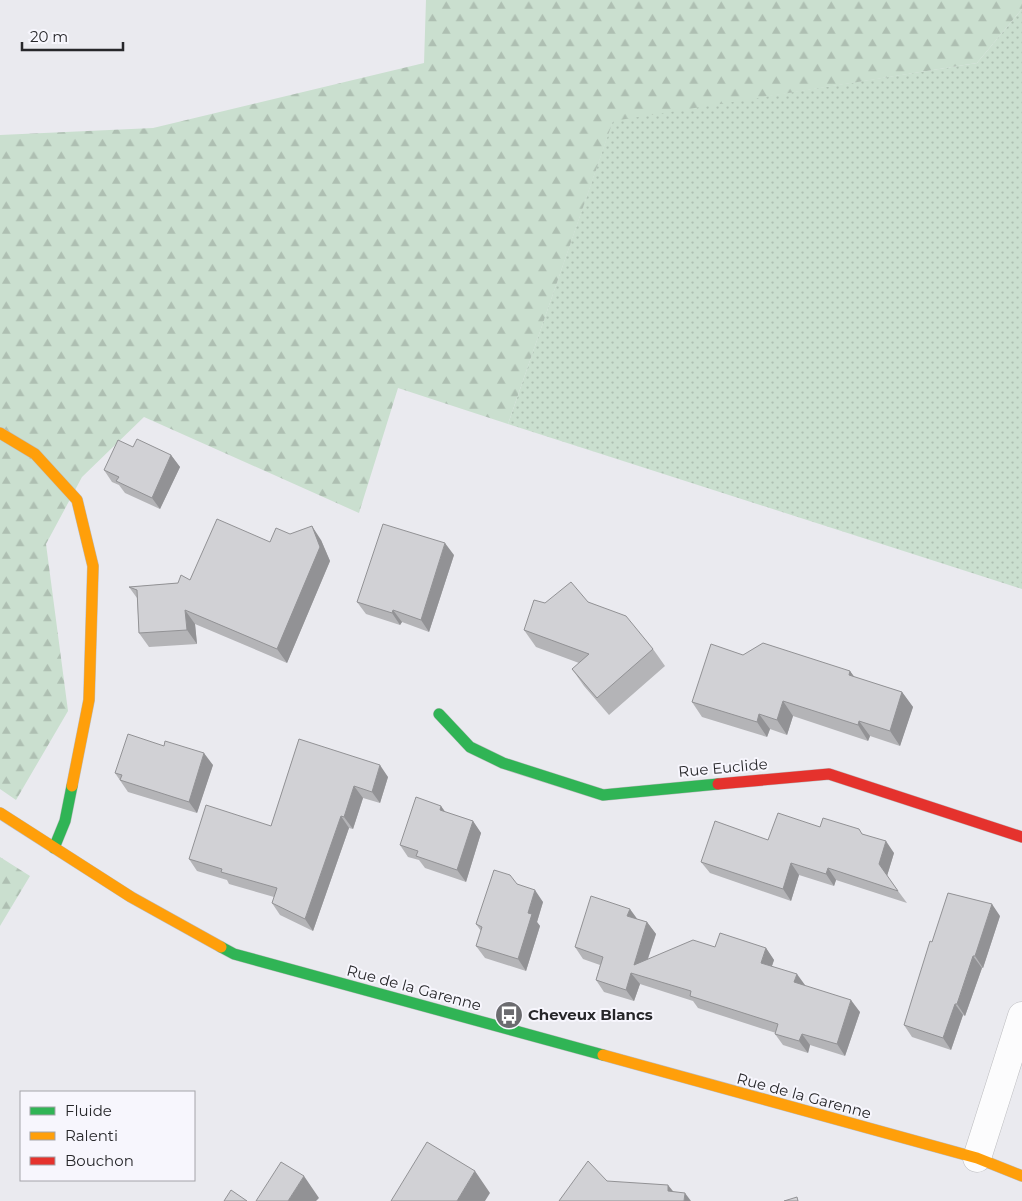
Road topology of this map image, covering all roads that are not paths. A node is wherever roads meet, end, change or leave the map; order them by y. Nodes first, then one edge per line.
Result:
1 (0, 433) edge
2 (439, 714) dead end
3 (0, 812) edge
4 (1022, 837) edge
5 (54, 848) junction
6 (1022, 1016) edge
7 (977, 1158) junction
8 (1022, 1176) edge

1 - 5 street
2 - 4 street, Rue Euclide
3 - 5 street, Rue de la Garenne
5 - 7 street, Rue de la Garenne
6 - 7 street
7 - 8 street, Rue de la Garenne

